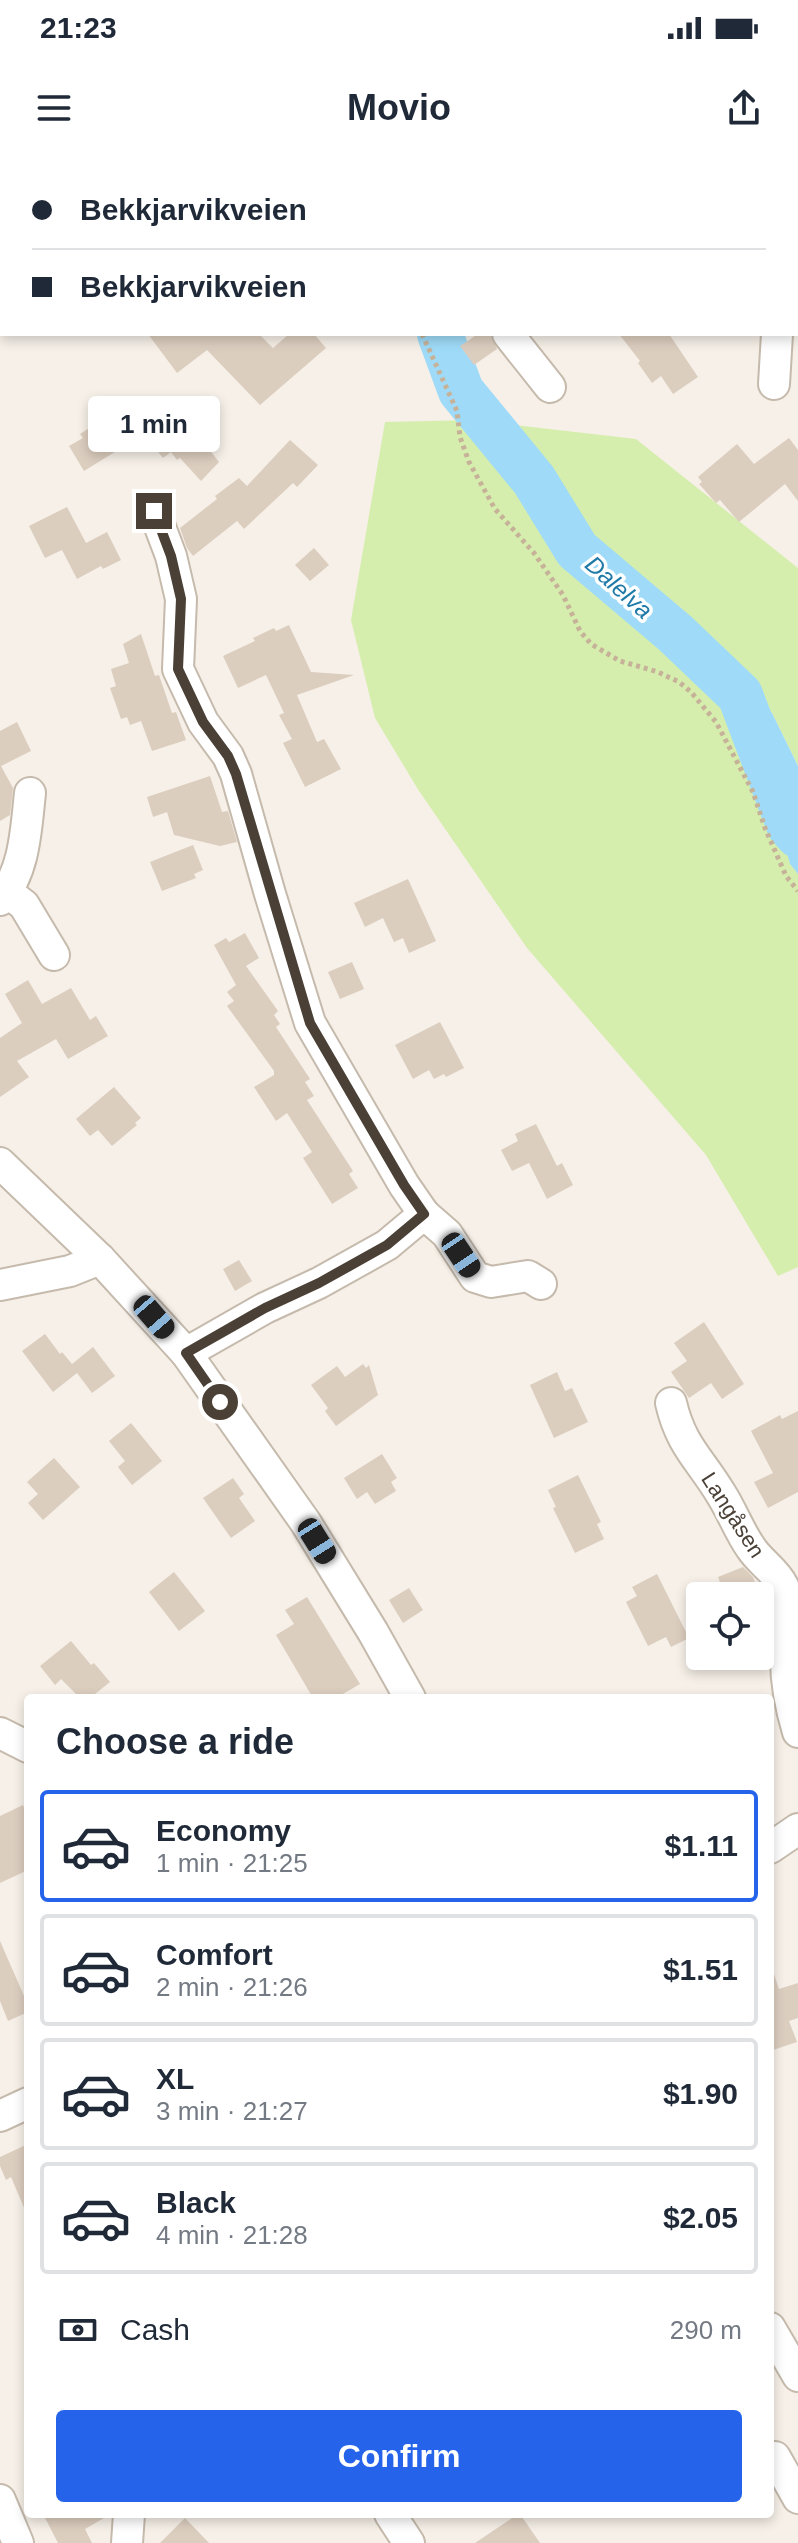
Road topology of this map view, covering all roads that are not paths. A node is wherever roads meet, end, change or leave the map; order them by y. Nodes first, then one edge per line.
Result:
1 (510, 336) edge
2 (777, 336) edge
3 (775, 385) edge
4 (550, 387) dead end
5 (154, 511) dead end
6 (30, 793) dead end
7 (4, 896) edge
8 (54, 955) dead end
9 (0, 1163) edge
10 (424, 1214) junction
11 (100, 1259) junction
12 (541, 1284) dead end
13 (0, 1285) edge
14 (186, 1353) junction
15 (671, 1403) dead end
16 (792, 1626) edge
17 (408, 1694) edge
18 (798, 1732) edge
19 (0, 1733) edge
20 (24, 1745) edge
21 (798, 1829) edge
22 (774, 1845) edge
23 (24, 2105) edge
24 (0, 2116) edge
25 (774, 2335) edge
26 (798, 2376) edge
27 (775, 2457) dead end
28 (798, 2498) edge
29 (0, 2500) edge
30 (129, 2518) edge
31 (393, 2518) edge
32 (18, 2543) edge
33 (127, 2543) edge
34 (409, 2543) edge

1 - 4 street
2 - 3 street
5 - 10 street
6 - 7 street
7 - 8 street
9 - 11 street
10 - 12 street
10 - 14 street
11 - 13 street
11 - 14 street
14 - 17 street
15 - 16 street, Langåsen
16 - 18 street, Langåsen
19 - 20 street
21 - 22 street
23 - 24 street
25 - 26 street
27 - 28 street
29 - 32 street
30 - 33 street
31 - 34 street

